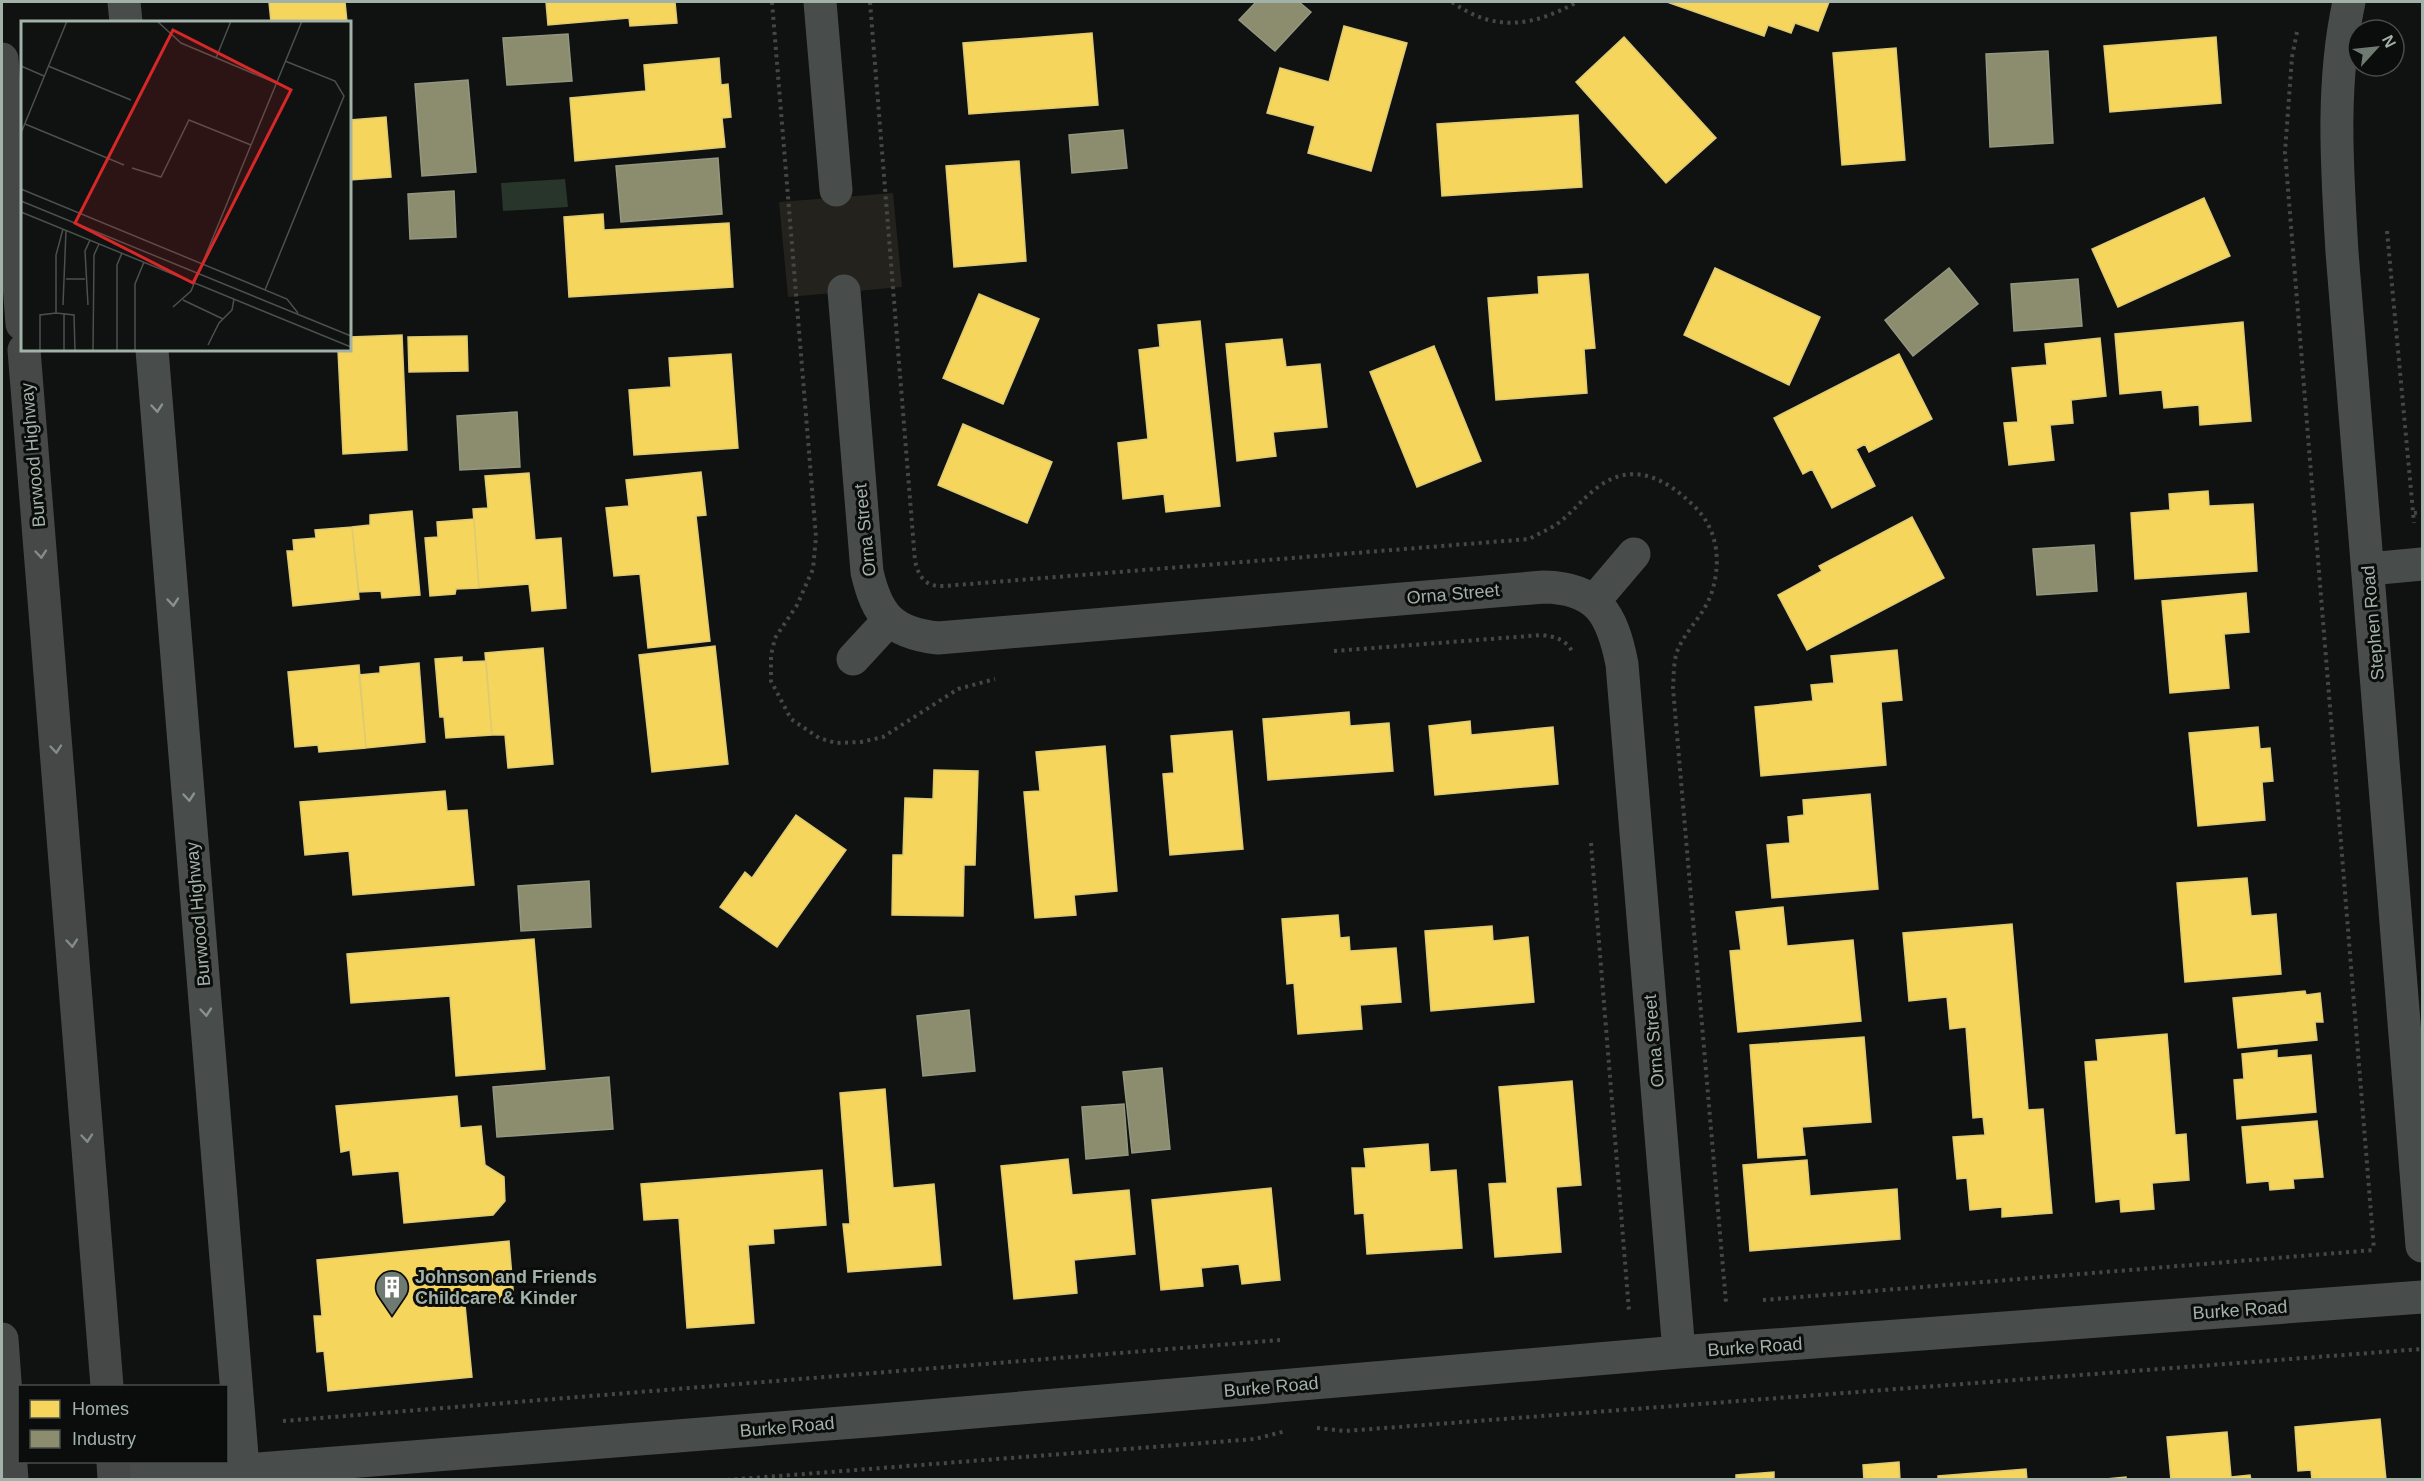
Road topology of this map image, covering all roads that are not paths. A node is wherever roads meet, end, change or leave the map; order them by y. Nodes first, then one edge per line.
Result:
1 (124, 2) edge
2 (820, 2) edge
3 (2349, 2) edge
4 (126, 21) edge
5 (2, 59) edge
6 (836, 190) dead end
7 (844, 291) dead end
8 (21, 311) edge
9 (24, 351) edge
10 (152, 351) edge
11 (1634, 554) dead end
12 (2422, 564) edge
13 (2369, 569) junction
14 (1594, 601) junction
15 (889, 620) junction
16 (853, 659) dead end
17 (2422, 1246) edge
18 (2422, 1297) edge
19 (2, 1339) edge
20 (1679, 1352) junction
21 (107, 1385) edge
22 (113, 1463) edge
23 (244, 1475) edge
24 (12, 1479) edge
25 (114, 1479) edge
26 (120, 1479) edge

1 - 4 street
2 - 6 street
3 - 13 street, Stephen Road
5 - 8 highway
7 - 15 street, Orna Street
9 -> 21 highway, Burwood Highway
10 -> 23 street, Burwood Highway
11 - 14 street
12 - 13 street
13 - 17 street, Stephen Road
14 - 15 street, Orna Street
14 - 20 street, Orna Street
15 - 16 street
18 - 20 street, Burke Road
19 - 24 highway
20 - 23 street, Burke Road
22 - 25 highway
23 - 26 street, Burke Road

